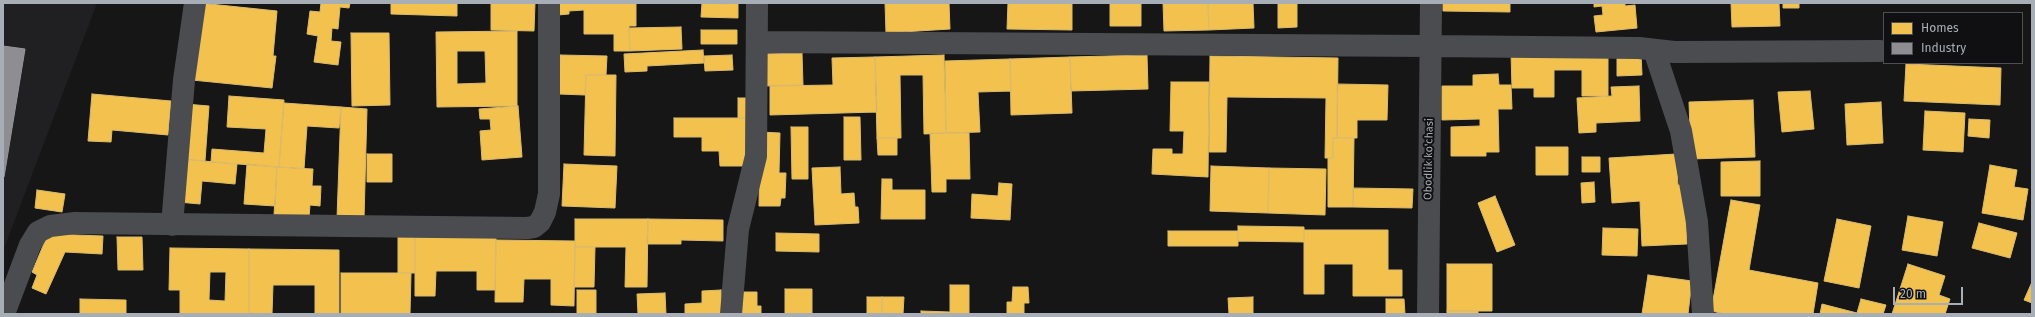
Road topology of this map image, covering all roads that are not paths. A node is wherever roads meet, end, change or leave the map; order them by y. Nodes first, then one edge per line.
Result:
1 (195, 3) edge
2 (549, 3) edge
3 (757, 3) edge
4 (1431, 3) edge
5 (758, 42) junction
6 (1430, 46) junction
7 (1654, 50) junction
8 (1880, 51) dead end
9 (172, 225) junction
10 (4, 314) edge
11 (731, 314) edge
12 (1428, 314) edge
13 (1703, 314) edge

1 - 9 street
2 - 9 street
3 - 5 street
4 - 6 street, Obodlik ko'chasi
5 - 6 street
5 - 11 street
6 - 7 street
6 - 12 street, Obodlik ko'chasi
7 - 8 street
7 - 13 street
9 - 10 street

